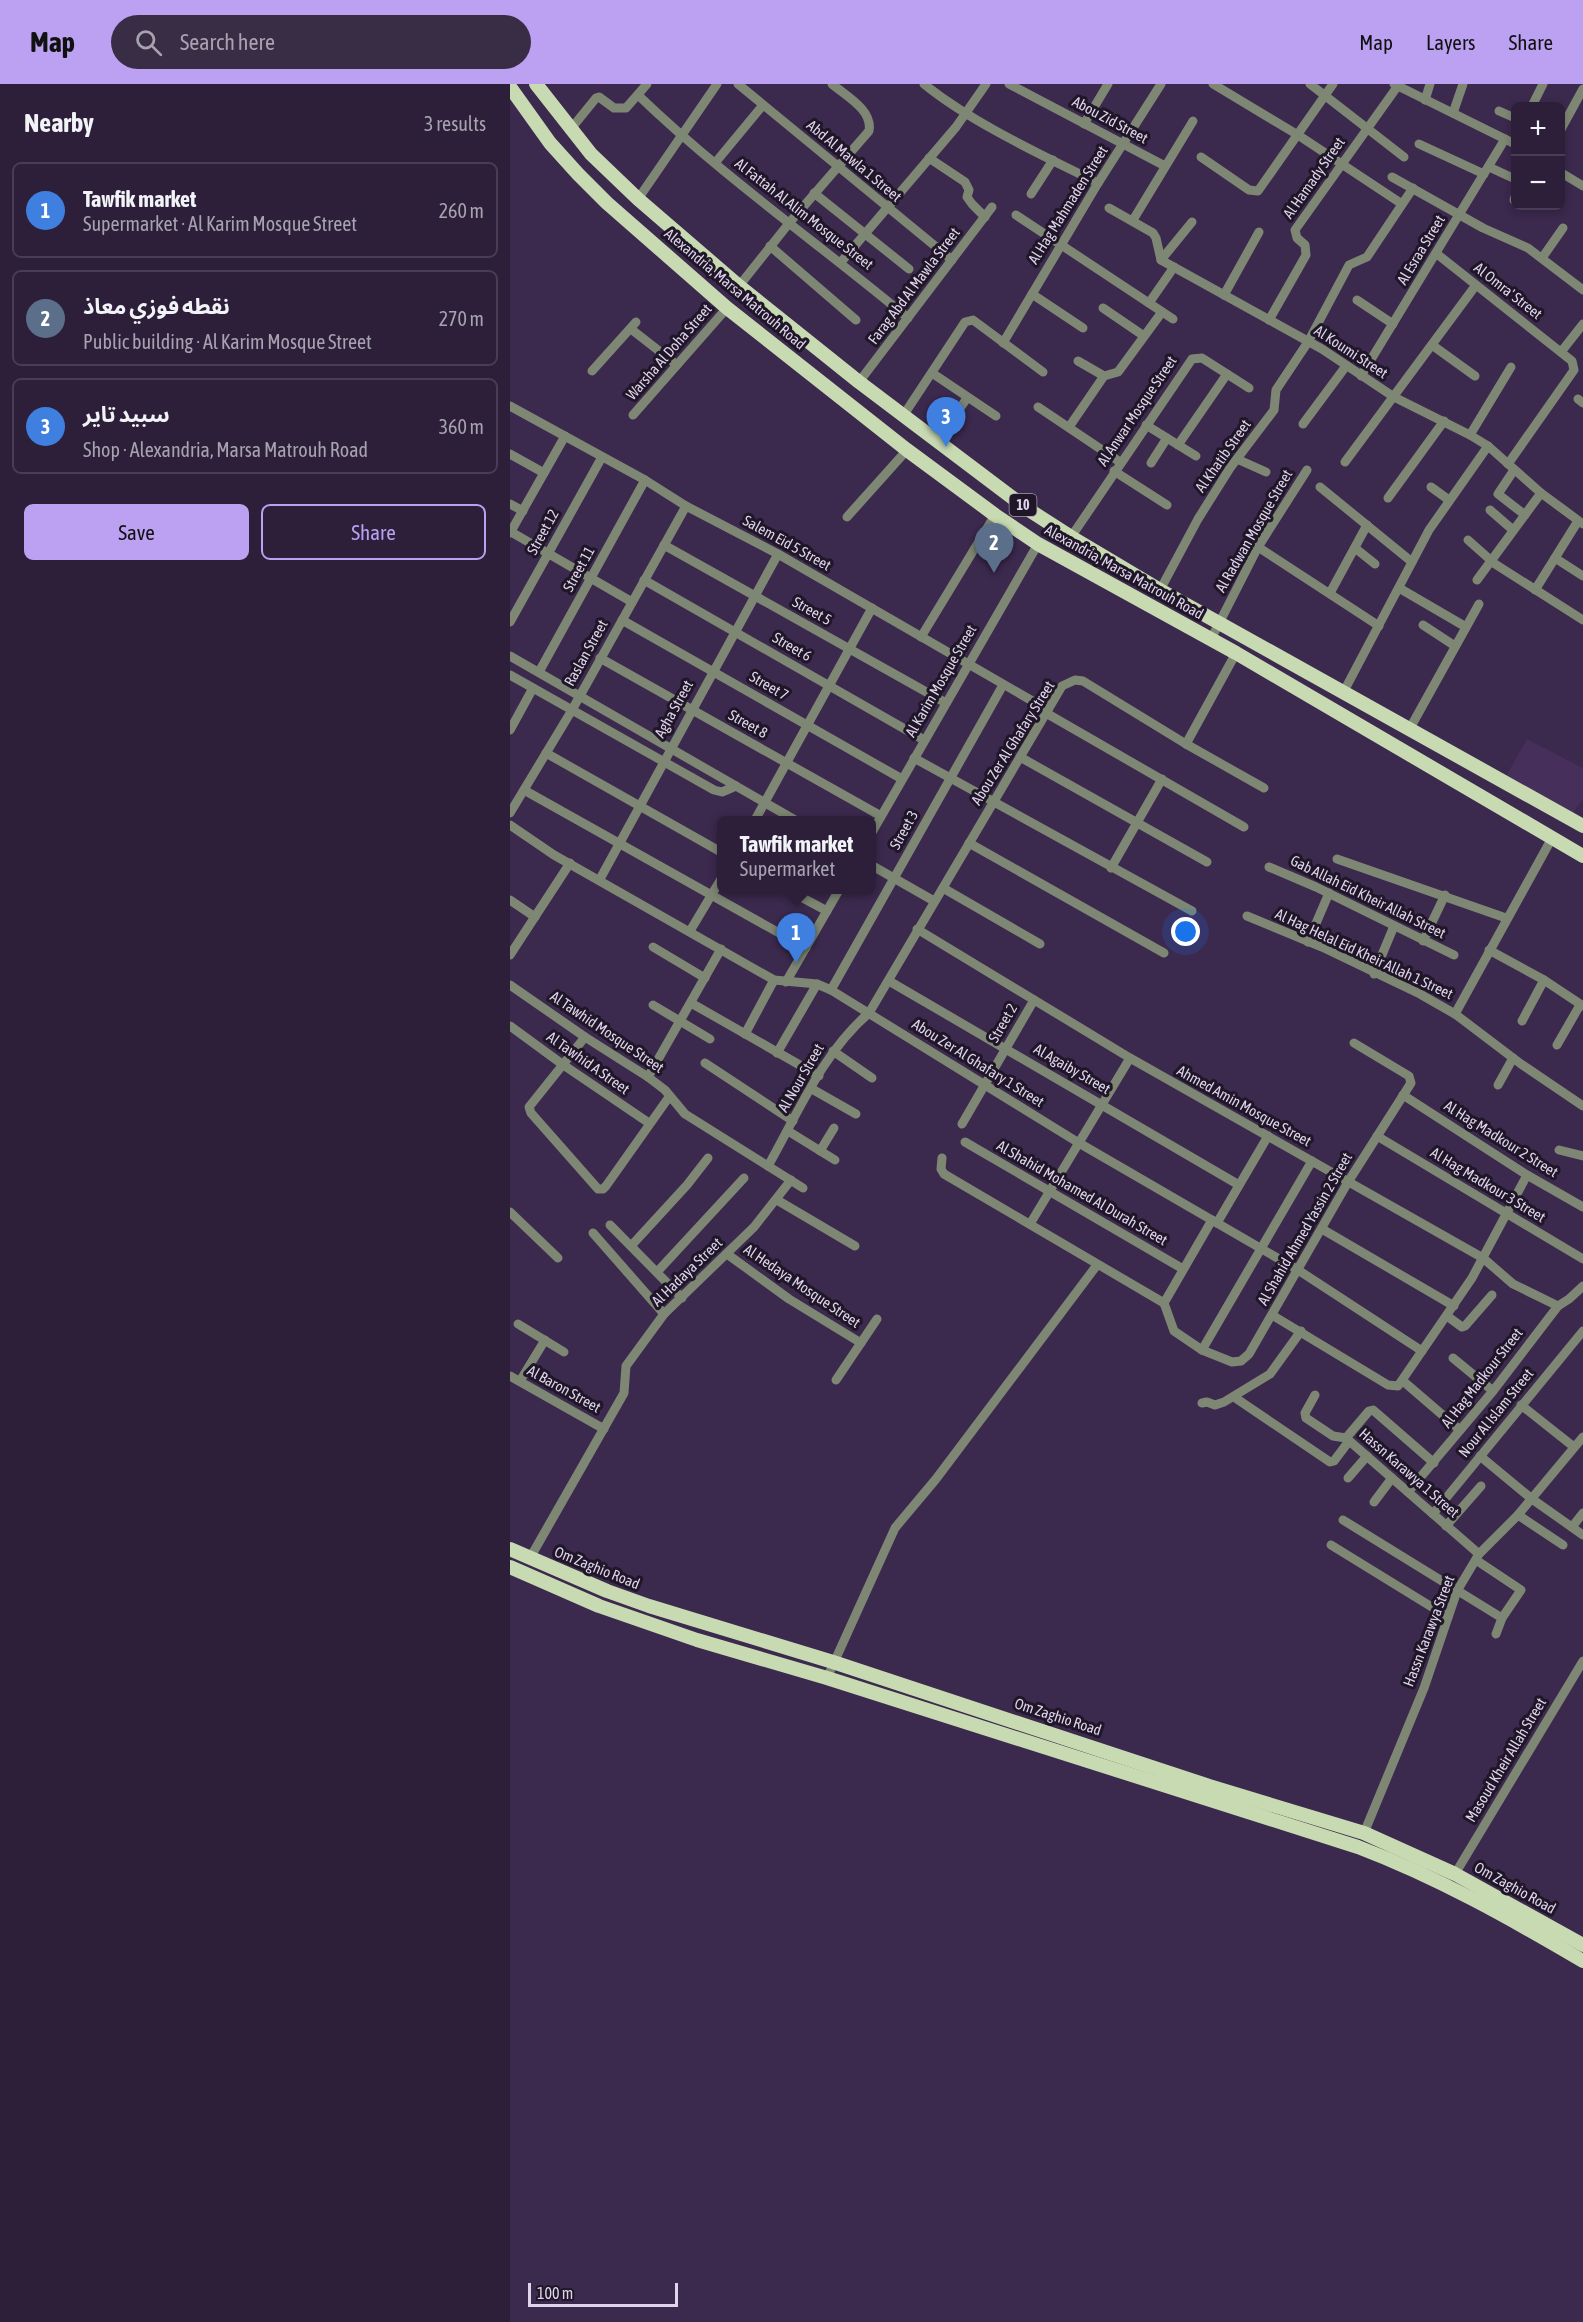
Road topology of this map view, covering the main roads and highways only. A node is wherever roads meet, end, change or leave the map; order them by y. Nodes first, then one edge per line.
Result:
1 (536, 84) edge
2 (514, 87) edge
3 (937, 442) junction
4 (923, 462) junction
5 (1580, 824) edge
6 (1564, 846) junction
7 (1583, 856) edge
8 (510, 1549) edge
9 (510, 1567) edge
10 (996, 1715) junction
11 (993, 1731) junction
12 (1406, 1859) junction
13 (1583, 1945) edge
14 (1583, 1961) edge

1 - 3 main road, Alexandria, Marsa Matrouh Road / 10
2 - 4 main road, Alexandria, Marsa Matrouh Road / 10
3 - 4 main road
3 - 5 main road, Alexandria, Marsa Matrouh Road / 10
4 - 6 main road, Alexandria, Marsa Matrouh Road / 10
5 - 6 main road
6 - 7 main road, Alexandria, Marsa Matrouh Road / 10
8 - 10 main road, Om Zaghio Road
9 - 11 main road, Om Zaghio Road
10 - 11 main road
10 - 12 main road, Om Zaghio Road
11 - 12 main road, Om Zaghio Road
12 - 13 main road, Om Zaghio Road
12 - 14 main road, Om Zaghio Road

